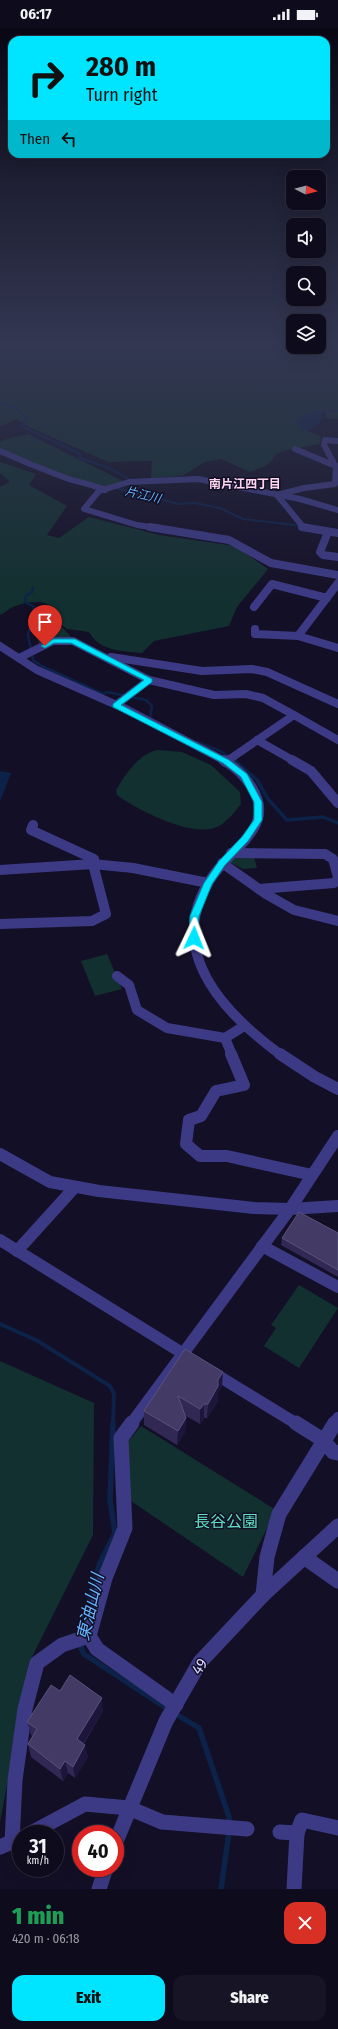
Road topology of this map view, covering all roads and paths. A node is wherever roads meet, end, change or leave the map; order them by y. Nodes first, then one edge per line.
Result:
1 (338, 441) edge
2 (294, 449) dead end
3 (0, 451) edge
4 (337, 467) edge
5 (336, 486) edge
6 (105, 490) junction
7 (278, 495) junction
8 (338, 510) edge
9 (328, 532) junction
10 (338, 533) edge
11 (338, 557) edge
12 (338, 575) edge
13 (338, 583) edge
14 (332, 596) edge
15 (257, 606) dead end
16 (255, 630) dead end
17 (298, 636) junction
18 (0, 646) edge
19 (338, 648) edge
20 (99, 655) junction
21 (23, 657) junction
22 (149, 680) junction
23 (338, 704) edge
24 (116, 705) junction
25 (294, 715) junction
26 (257, 740) junction
27 (338, 740) edge
28 (226, 761) junction
29 (338, 803) edge
30 (32, 825) dead end
31 (232, 853) junction
32 (222, 863) junction
33 (93, 864) junction
34 (0, 870) edge
35 (338, 878) edge
36 (208, 883) junction
37 (259, 889) junction
38 (338, 921) edge
39 (0, 924) edge
40 (116, 976) dead end
41 (244, 1026) junction
42 (225, 1038) junction
43 (338, 1089) edge
44 (338, 1136) edge
45 (0, 1154) edge
46 (312, 1175) junction
47 (75, 1187) junction
48 (338, 1206) edge
49 (290, 1209) junction
50 (0, 1240) edge
51 (262, 1246) junction
52 (18, 1251) junction
53 (338, 1287) edge
54 (182, 1354) junction
55 (338, 1418) edge
56 (323, 1440) junction
57 (338, 1453) edge
58 (338, 1526) edge
59 (304, 1557) junction
60 (338, 1581) edge
61 (263, 1595) junction
62 (88, 1636) junction
63 (176, 1705) junction
64 (129, 1808) junction
65 (45, 1825) edge
66 (122, 1825) edge
67 (338, 1828) edge
68 (244, 1829) dead end
69 (280, 1832) dead end
70 (297, 1833) junction
71 (11, 1843) edge
72 (103, 1877) edge
73 (99, 1889) edge
74 (294, 1889) edge

1 - 4 street
2 - 4 street
3 - 6 street
4 - 5 street
5 - 7 street
6 - 7 street
6 - 12 street
7 - 8 street
7 - 9 street
9 - 10 street
9 - 11 street
13 - 14 street
14 - 15 street
14 - 17 street
16 - 17 street
17 - 19 street
18 - 21 street
20 - 21 street
20 - 22 street
20 - 23 street
21 - 24 street
22 - 24 street
22 - 25 street
24 - 28 street
25 - 26 street
25 - 27 street
26 - 28 street
26 - 29 street
28 - 31 street
30 - 33 street
31 - 32 street
31 - 35 street
32 - 36 street
32 - 37 street
33 - 34 street
33 - 36 street
33 - 39 street
35 - 37 street
36 - 41 street
37 - 38 street
40 - 42 street
41 - 42 street
41 - 43 street
42 - 46 street
44 - 46 street
45 - 47 street
46 - 49 street
47 - 49 street
47 - 52 street
48 - 49 street
49 - 51 street
50 - 52 street
51 - 53 street
51 - 54 street
52 - 54 street
54 - 56 street
54 - 62 street
55 - 56 street
56 - 57 street
56 - 61 street
58 - 59 street, 49 / 49
59 - 60 street
59 - 61 street, 49 / 49
61 - 63 street, 49 / 49
62 - 63 street
62 - 71 street
63 - 64 street, 49 / 49
64 - 65 street
64 - 66 street, 49 / 49
64 - 68 street
67 - 70 street
69 - 70 street
70 - 74 street
72 - 73 street

